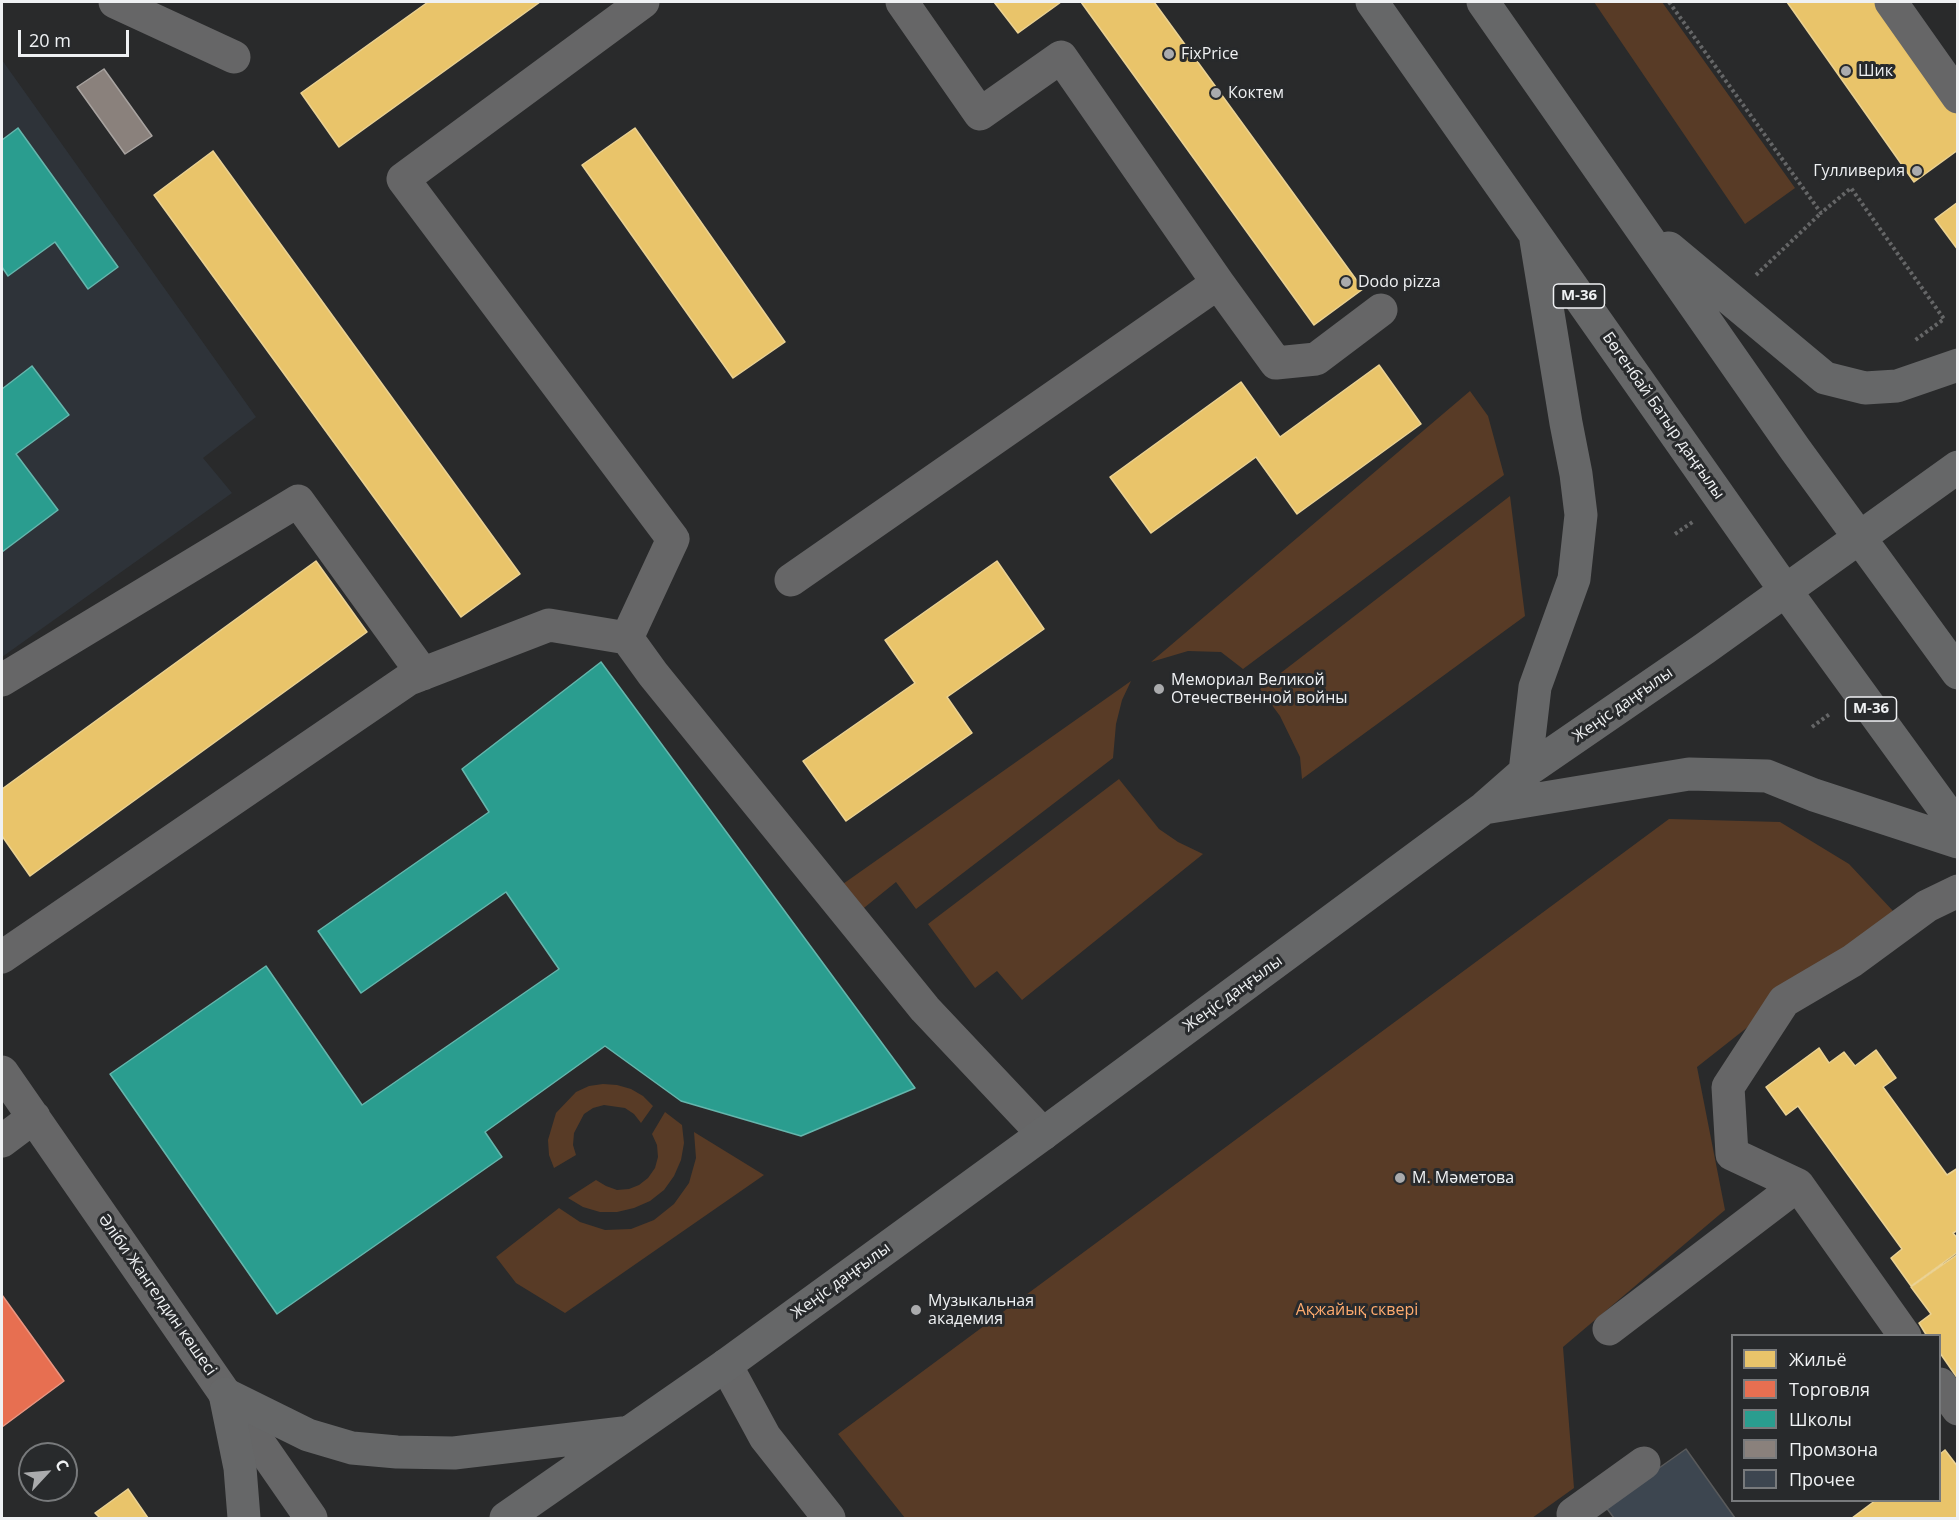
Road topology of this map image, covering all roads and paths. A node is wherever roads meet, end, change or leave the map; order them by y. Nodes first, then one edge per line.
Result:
1 (115, 2) edge
2 (643, 2) edge
3 (902, 2) edge
4 (1372, 2) edge
5 (1483, 2) edge
6 (1669, 2) edge
7 (1891, 2) edge
8 (234, 57) dead end
9 (1958, 97) edge
10 (1821, 213) junction
11 (1635, 220) junction
12 (1534, 233) junction
13 (1751, 279) dead end
14 (1218, 283) junction
15 (1381, 310) dead end
16 (1909, 344) dead end
17 (1958, 365) edge
18 (1958, 467) edge
19 (1860, 538) junction
20 (791, 580) dead end
21 (1785, 590) junction
22 (627, 638) junction
23 (1958, 673) edge
24 (423, 674) junction
25 (2, 680) edge
26 (1525, 772) junction
27 (1484, 808) junction
28 (1958, 828) edge
29 (1958, 842) edge
30 (1958, 891) edge
31 (2, 957) edge
32 (2, 1072) edge
33 (34, 1117) junction
34 (1043, 1134) junction
35 (2, 1142) edge
36 (1798, 1185) junction
37 (1609, 1329) dead end
38 (1904, 1334) edge
39 (726, 1365) junction
40 (1941, 1385) edge
41 (225, 1394) junction
42 (1958, 1409) edge
43 (628, 1433) junction
44 (1644, 1463) dead end
45 (244, 1518) edge
46 (311, 1518) edge
47 (506, 1518) edge
48 (829, 1518) edge
49 (1576, 1518) edge

1 - 8 street
2 - 22 street
3 - 14 street
4 - 12 main road, Бөгенбай Батыр даңғылы / M-36
5 - 11 main road
6 - 10 path
7 - 9 street
10 - 13 path
10 - 16 path
11 - 17 main road
11 - 19 main road
12 - 21 main road, Бөгенбай Батыр даңғылы / M-36
12 - 26 main road
14 - 15 street
14 - 20 street
18 - 19 main road, Жеңіс даңғылы
19 - 21 main road, Жеңіс даңғылы
19 - 23 main road
21 - 26 main road, Жеңіс даңғылы
21 - 28 main road, Бөгенбай Батыр даңғылы / M-36
22 - 24 street
22 - 34 street
24 - 25 street
24 - 31 street
26 - 27 main road, Жеңіс даңғылы
27 - 29 main road
27 - 34 main road, Жеңіс даңғылы
30 - 36 street
32 - 33 street, Әліби Жангелдин көшесі
33 - 35 street
33 - 41 street, Әліби Жангелдин көшесі
34 - 39 main road, Жеңіс даңғылы
36 - 37 street
36 - 38 street
39 - 43 main road, Жеңіс даңғылы
39 - 48 street
40 - 42 street
41 - 43 main road
41 - 45 main road
41 - 46 street, Әліби Жангелдин көшесі
43 - 47 main road, Жеңіс даңғылы
44 - 49 street

